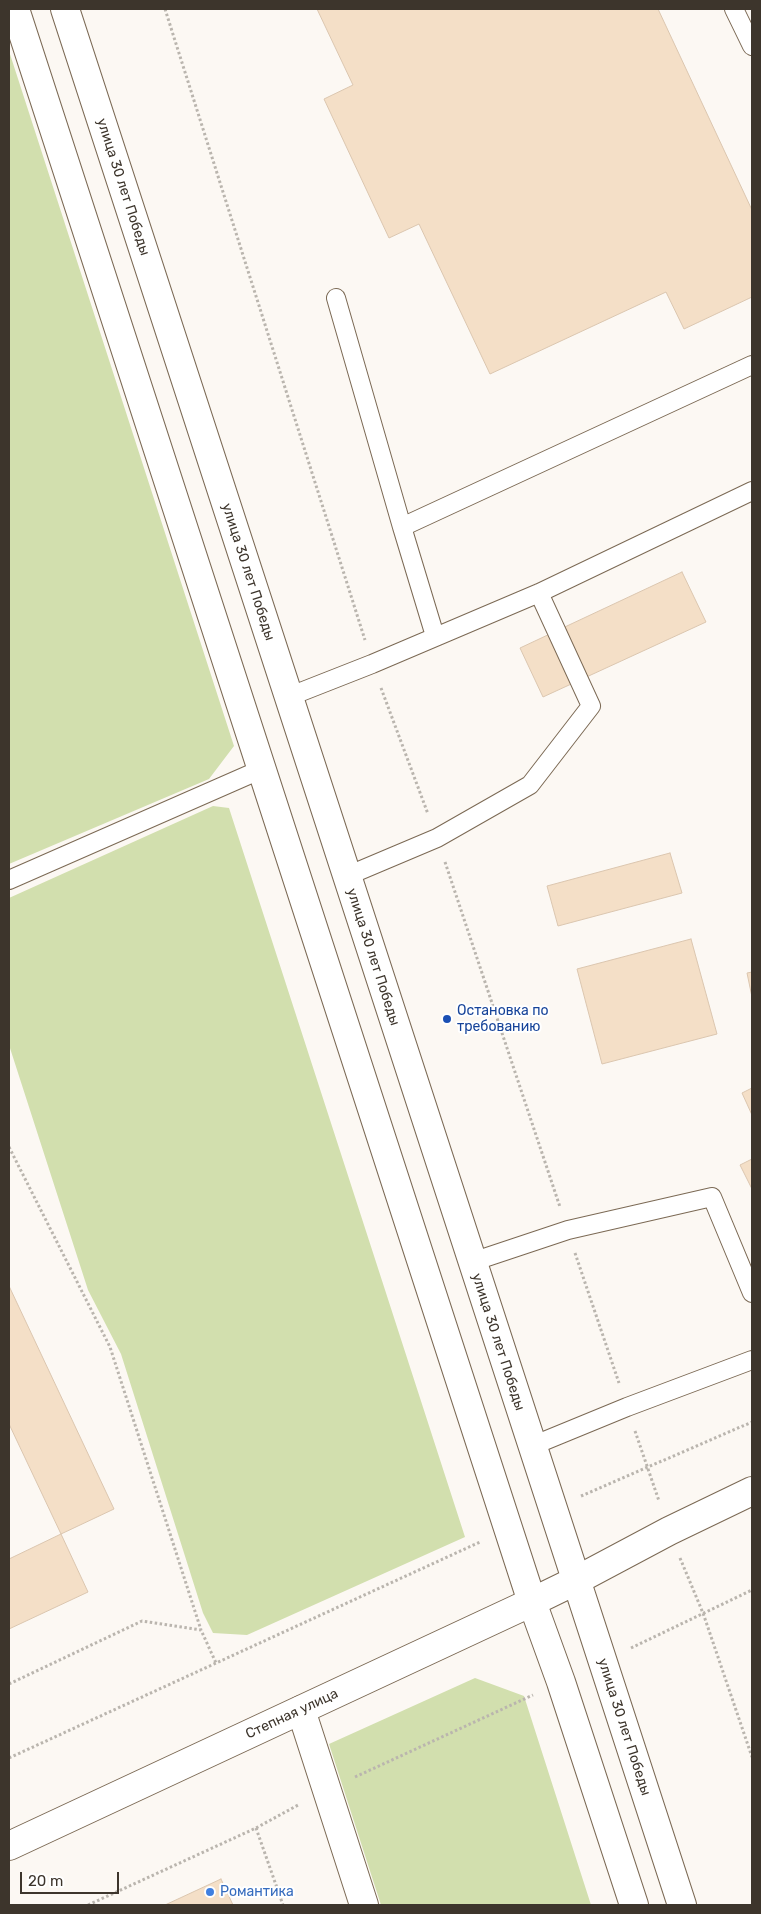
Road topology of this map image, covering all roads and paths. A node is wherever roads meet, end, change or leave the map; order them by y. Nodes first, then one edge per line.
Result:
1 (15, 9) edge
2 (65, 9) edge
3 (165, 9) edge
4 (734, 9) edge
5 (752, 46) edge
6 (336, 298) dead end
7 (752, 365) edge
8 (752, 491) edge
9 (402, 527) junction
10 (539, 592) junction
11 (435, 636) junction
12 (372, 664) junction
13 (288, 697) junction
14 (262, 769) junction
15 (437, 838) junction
16 (346, 876) junction
17 (9, 880) edge
18 (9, 1147) edge
19 (568, 1230) junction
20 (472, 1262) junction
21 (752, 1293) edge
22 (752, 1360) edge
23 (627, 1407) junction
24 (752, 1422) edge
25 (532, 1446) junction
26 (647, 1467) junction
27 (752, 1491) edge
28 (552, 1509) junction
29 (509, 1529) junction
30 (669, 1531) junction
31 (575, 1581) junction
32 (752, 1590) edge
33 (532, 1602) junction
34 (703, 1613) junction
35 (201, 1630) junction
36 (603, 1662) junction
37 (216, 1663) junction
38 (561, 1682) junction
39 (9, 1684) edge
40 (301, 1710) junction
41 (9, 1758) edge
42 (752, 1758) edge
43 (327, 1790) junction
44 (256, 1828) junction
45 (9, 1846) edge
46 (88, 1905) edge
47 (283, 1905) edge
48 (364, 1905) edge
49 (634, 1905) edge
50 (682, 1905) edge

1 - 14 main road
2 - 13 main road, улица 30 лет Победы
3 - 12 path
4 - 5 lane
6 - 9 lane
7 - 9 lane
8 - 10 lane
9 - 11 lane
10 - 11 lane
10 - 15 lane
11 - 12 lane
12 - 13 lane
12 - 15 path
13 - 16 main road, улица 30 лет Победы
14 - 17 lane
14 - 29 main road
15 - 16 lane
15 - 19 path
16 - 20 main road, улица 30 лет Победы
18 - 35 path
19 - 20 lane
19 - 21 lane
19 - 23 path
20 - 25 main road, улица 30 лет Победы
22 - 23 lane
23 - 25 lane
23 - 26 path
24 - 26 path
25 - 28 main road, улица 30 лет Победы
26 - 28 path
26 - 30 path
27 - 30 main road, Степная улица
28 - 31 main road, улица 30 лет Победы
29 - 33 main road
29 - 37 path
30 - 31 main road, Степная улица
30 - 34 path
31 - 33 main road, Степная улица
31 - 36 main road, улица 30 лет Победы
32 - 34 path
33 - 38 main road
33 - 40 main road, Степная улица
34 - 36 path
34 - 42 path
35 - 37 path
35 - 39 path
36 - 50 main road, улица 30 лет Победы
37 - 41 path
38 - 43 path
38 - 49 main road
40 - 43 main road
40 - 45 main road, Степная улица
43 - 44 path
43 - 48 main road
44 - 46 path
44 - 47 path

